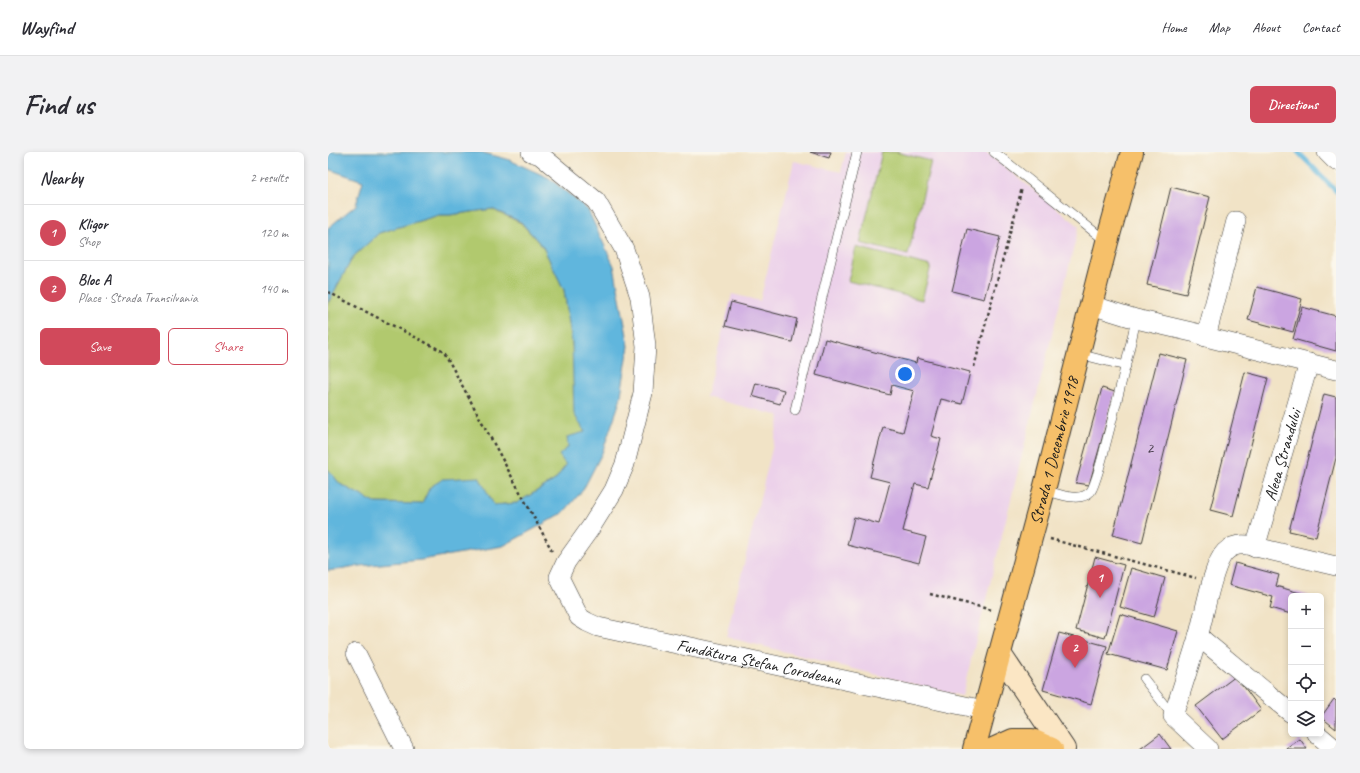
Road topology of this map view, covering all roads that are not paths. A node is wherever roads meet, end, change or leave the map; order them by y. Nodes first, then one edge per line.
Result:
1 (531, 152) edge
2 (857, 152) edge
3 (994, 152) edge
4 (1132, 152) edge
5 (1327, 152) edge
6 (1336, 161) edge
7 (1236, 221) dead end
8 (1107, 242) junction
9 (1091, 305) junction
10 (1136, 319) junction
11 (1206, 337) junction
12 (1078, 354) junction
13 (1309, 363) junction
14 (1126, 366) junction
15 (1336, 370) edge
16 (795, 410) dead end
17 (1044, 490) junction
18 (1255, 548) junction
19 (1336, 566) edge
20 (1198, 636) junction
21 (356, 653) dead end
22 (1000, 654) junction
23 (1144, 679) dead end
24 (984, 710) junction
25 (1288, 711) edge
26 (1173, 716) junction
27 (1321, 737) edge
28 (404, 749) edge
29 (974, 749) edge
30 (992, 749) edge
31 (1052, 749) edge
32 (1064, 749) edge
33 (1208, 749) edge
34 (1335, 749) edge

1 - 24 street, Fundătura Ștefan Corodeanu
2 - 16 lane
3 - 8 lane
4 - 8 main road, Strada 1 Decembrie 1918
5 - 6 street
7 - 11 street
8 - 9 main road, Strada 1 Decembrie 1918
9 - 10 street
9 - 12 main road, Strada 1 Decembrie 1918
10 - 11 street
10 - 14 lane
11 - 13 street
12 - 14 lane
12 - 17 main road, Strada 1 Decembrie 1918
13 - 15 street
13 - 18 street, Aleea Ștrandului
14 - 17 lane
17 - 22 main road, Strada 1 Decembrie 1918
18 - 19 street
18 - 20 street
20 - 25 street
20 - 26 street
21 - 28 street
22 - 24 main road, Strada 1 Decembrie 1918
22 - 32 main road
23 - 26 lane
24 - 29 main road, Strada 1 Decembrie 1918
26 - 33 street
27 - 34 street
30 - 31 main road

